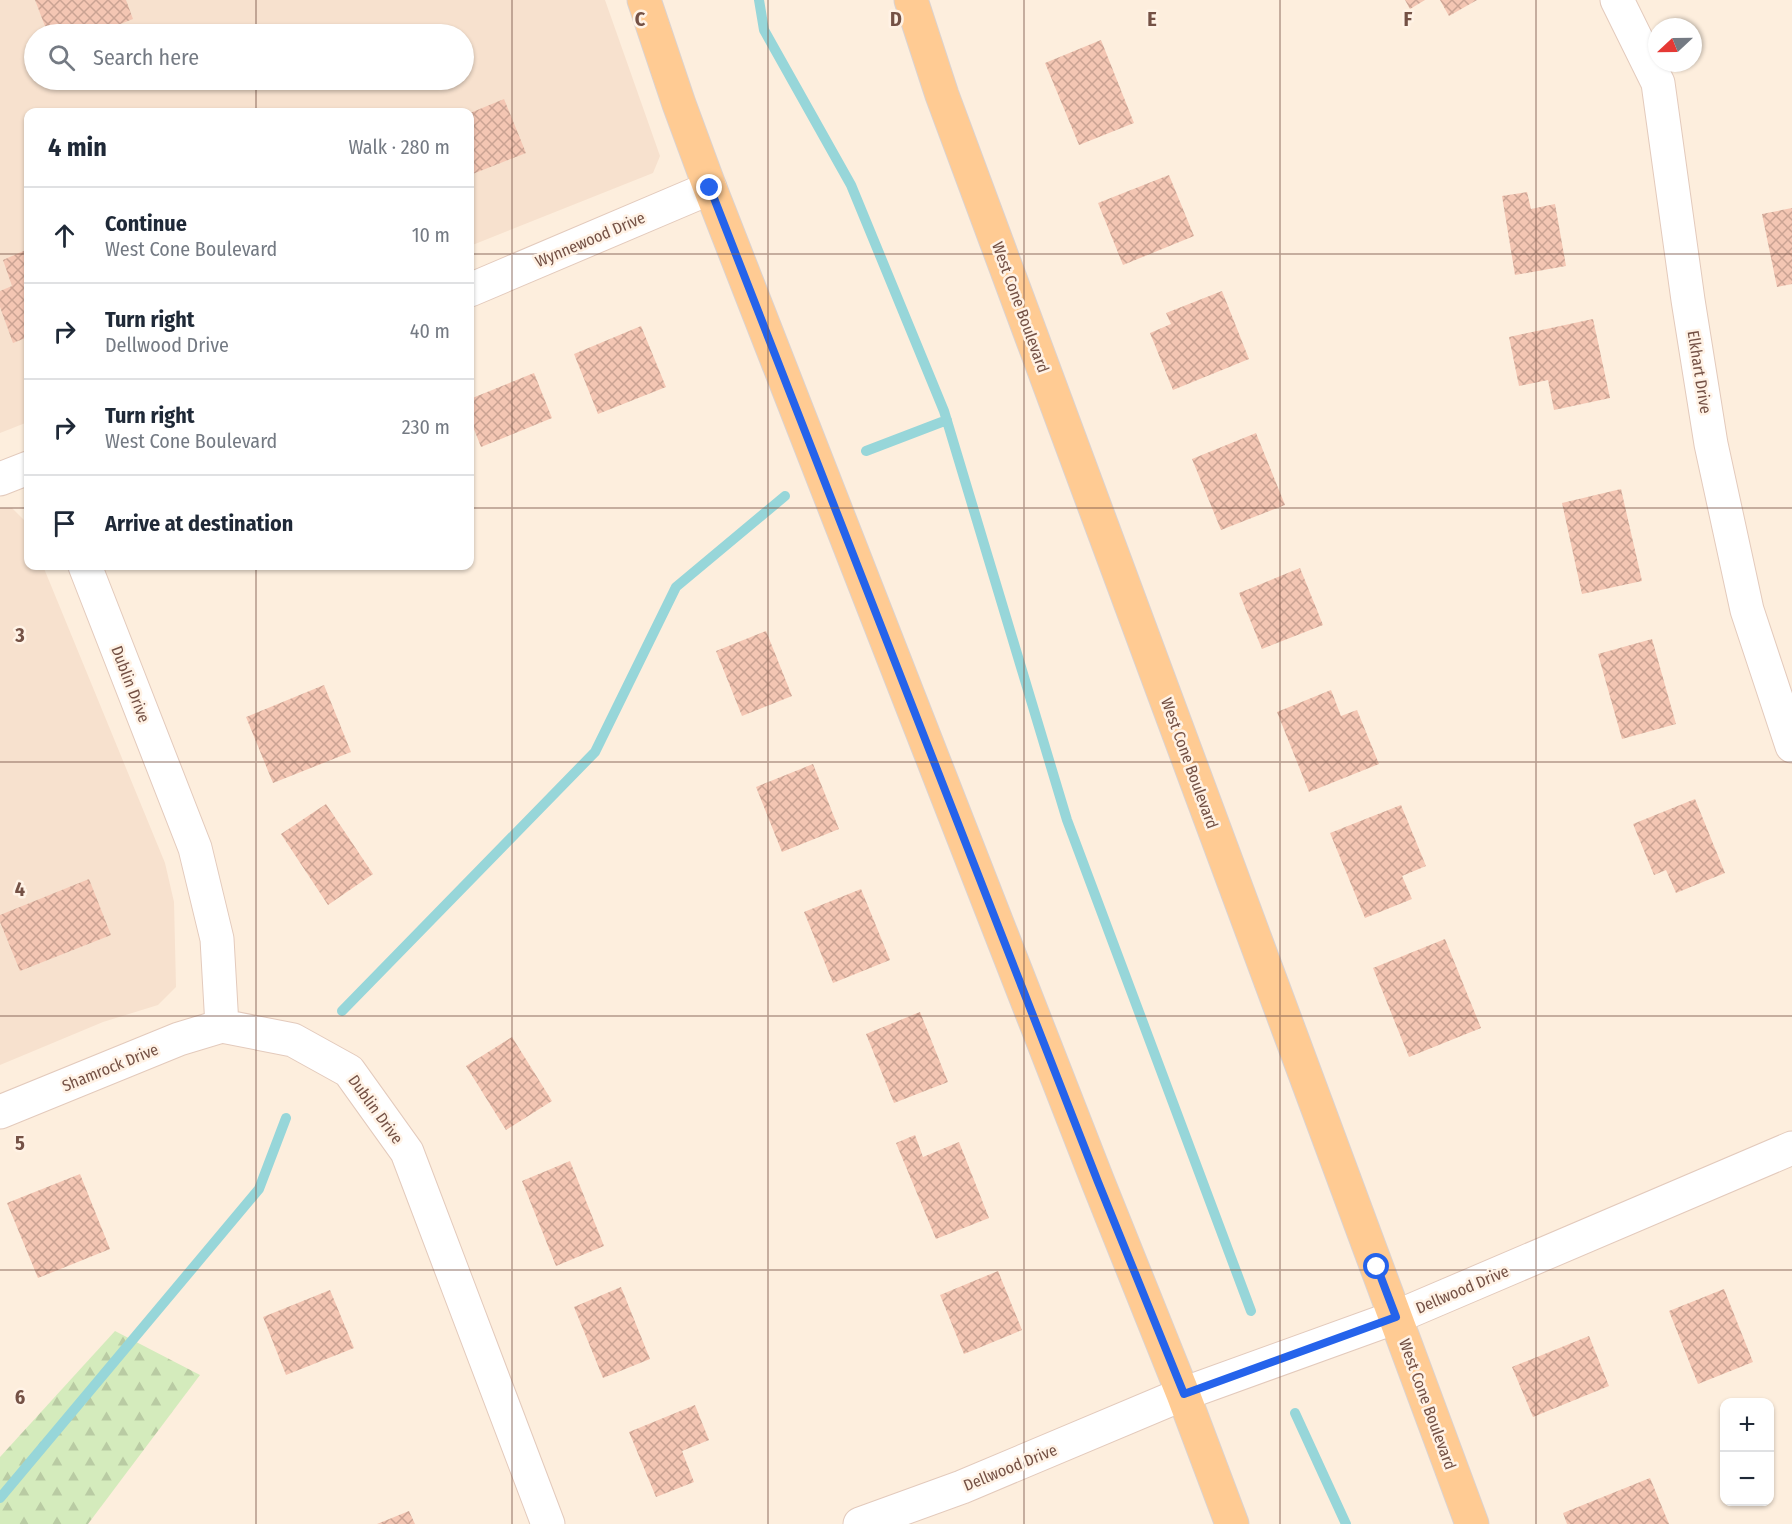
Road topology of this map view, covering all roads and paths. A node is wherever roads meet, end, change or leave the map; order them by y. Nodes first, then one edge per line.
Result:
1 (644, 0) edge
2 (911, 0) edge
3 (1617, 0) edge
4 (710, 188) junction
5 (474, 288) edge
6 (24, 469) edge
7 (0, 478) edge
8 (87, 570) edge
9 (1792, 746) edge
10 (222, 1026) junction
11 (0, 1112) edge
12 (1792, 1148) edge
13 (1396, 1317) junction
14 (1184, 1394) junction
15 (548, 1524) edge
16 (860, 1524) edge
17 (1232, 1524) edge
18 (1472, 1524) edge

1 - 4 main road
2 - 13 main road, West Cone Boulevard
3 - 9 street, Elkhart Drive
4 - 5 street, Wynnewood Drive
4 - 14 main road
6 - 7 street
8 - 10 street, Dublin Drive
10 - 11 street, Shamrock Drive
10 - 15 street, Dublin Drive
12 - 13 street, Dellwood Drive
13 - 14 street, Dellwood Drive
13 - 18 main road, West Cone Boulevard
14 - 16 street, Dellwood Drive
14 - 17 main road

